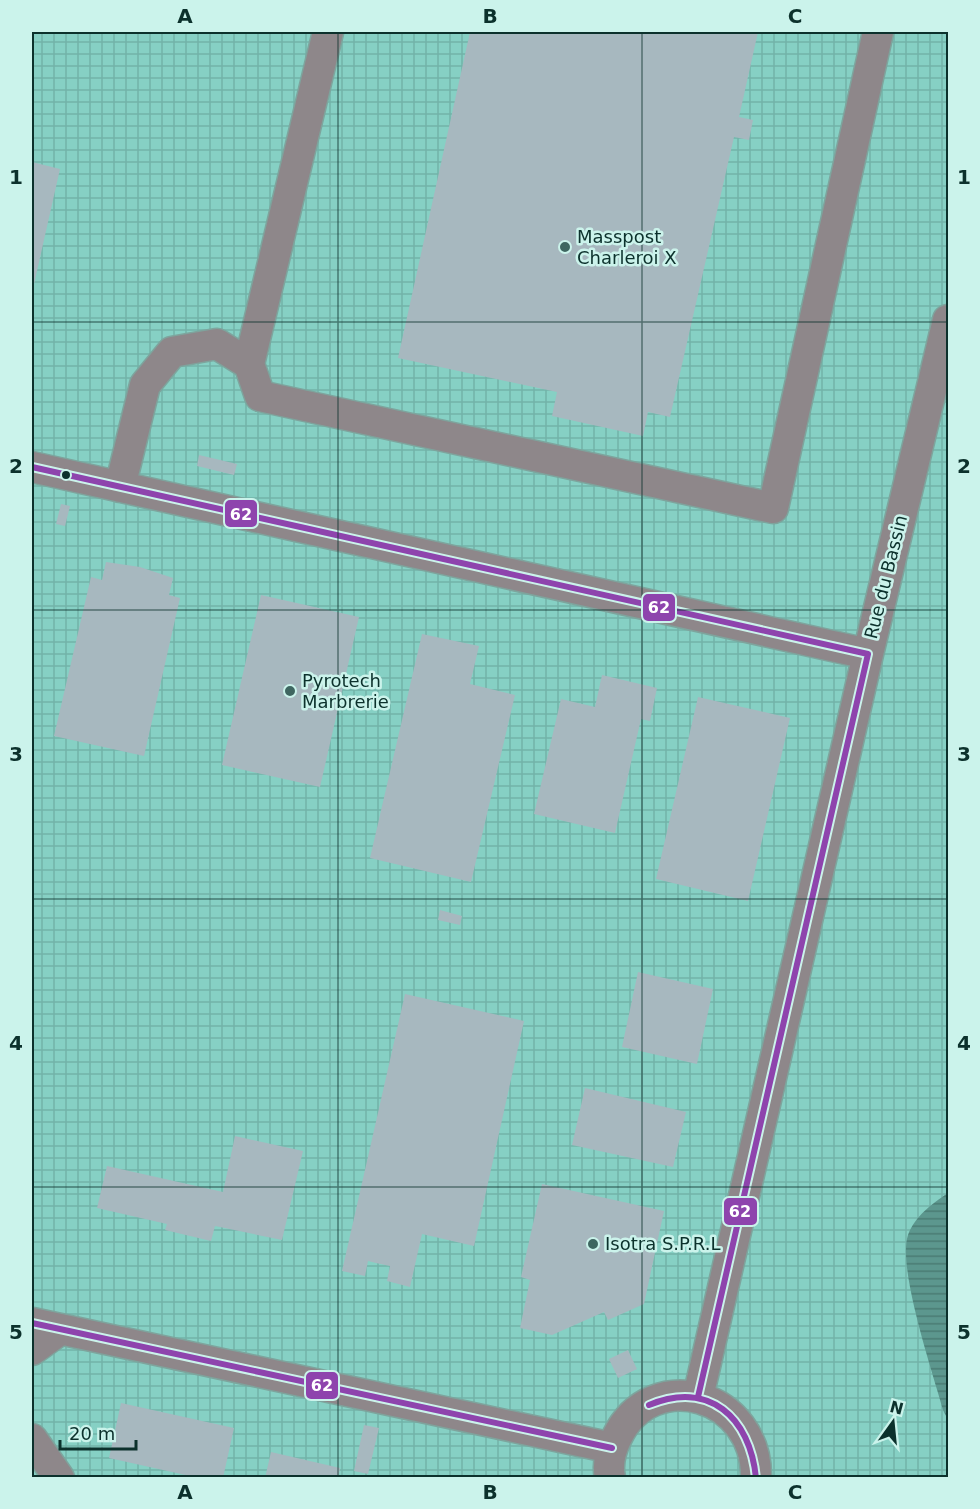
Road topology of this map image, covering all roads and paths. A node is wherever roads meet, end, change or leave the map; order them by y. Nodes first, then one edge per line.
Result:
1 (328, 32) edge
2 (878, 32) edge
3 (948, 320) edge
4 (249, 364) junction
5 (32, 467) edge
6 (120, 487) junction
7 (868, 654) junction
8 (32, 1323) edge
9 (61, 1329) junction
10 (32, 1350) edge
11 (698, 1397) junction
12 (32, 1439) edge
13 (612, 1448) junction
14 (59, 1478) edge
15 (610, 1478) edge
16 (756, 1478) edge

1 - 4 street
2 - 4 street
3 - 7 street, Rue du Bassin
4 - 6 street
5 - 6 street
6 - 7 street
7 - 11 street, Rue du Bassin
8 - 9 street
9 - 10 street
9 - 13 street
11 - 13 street
11 - 16 street
12 - 14 street
13 - 15 street

